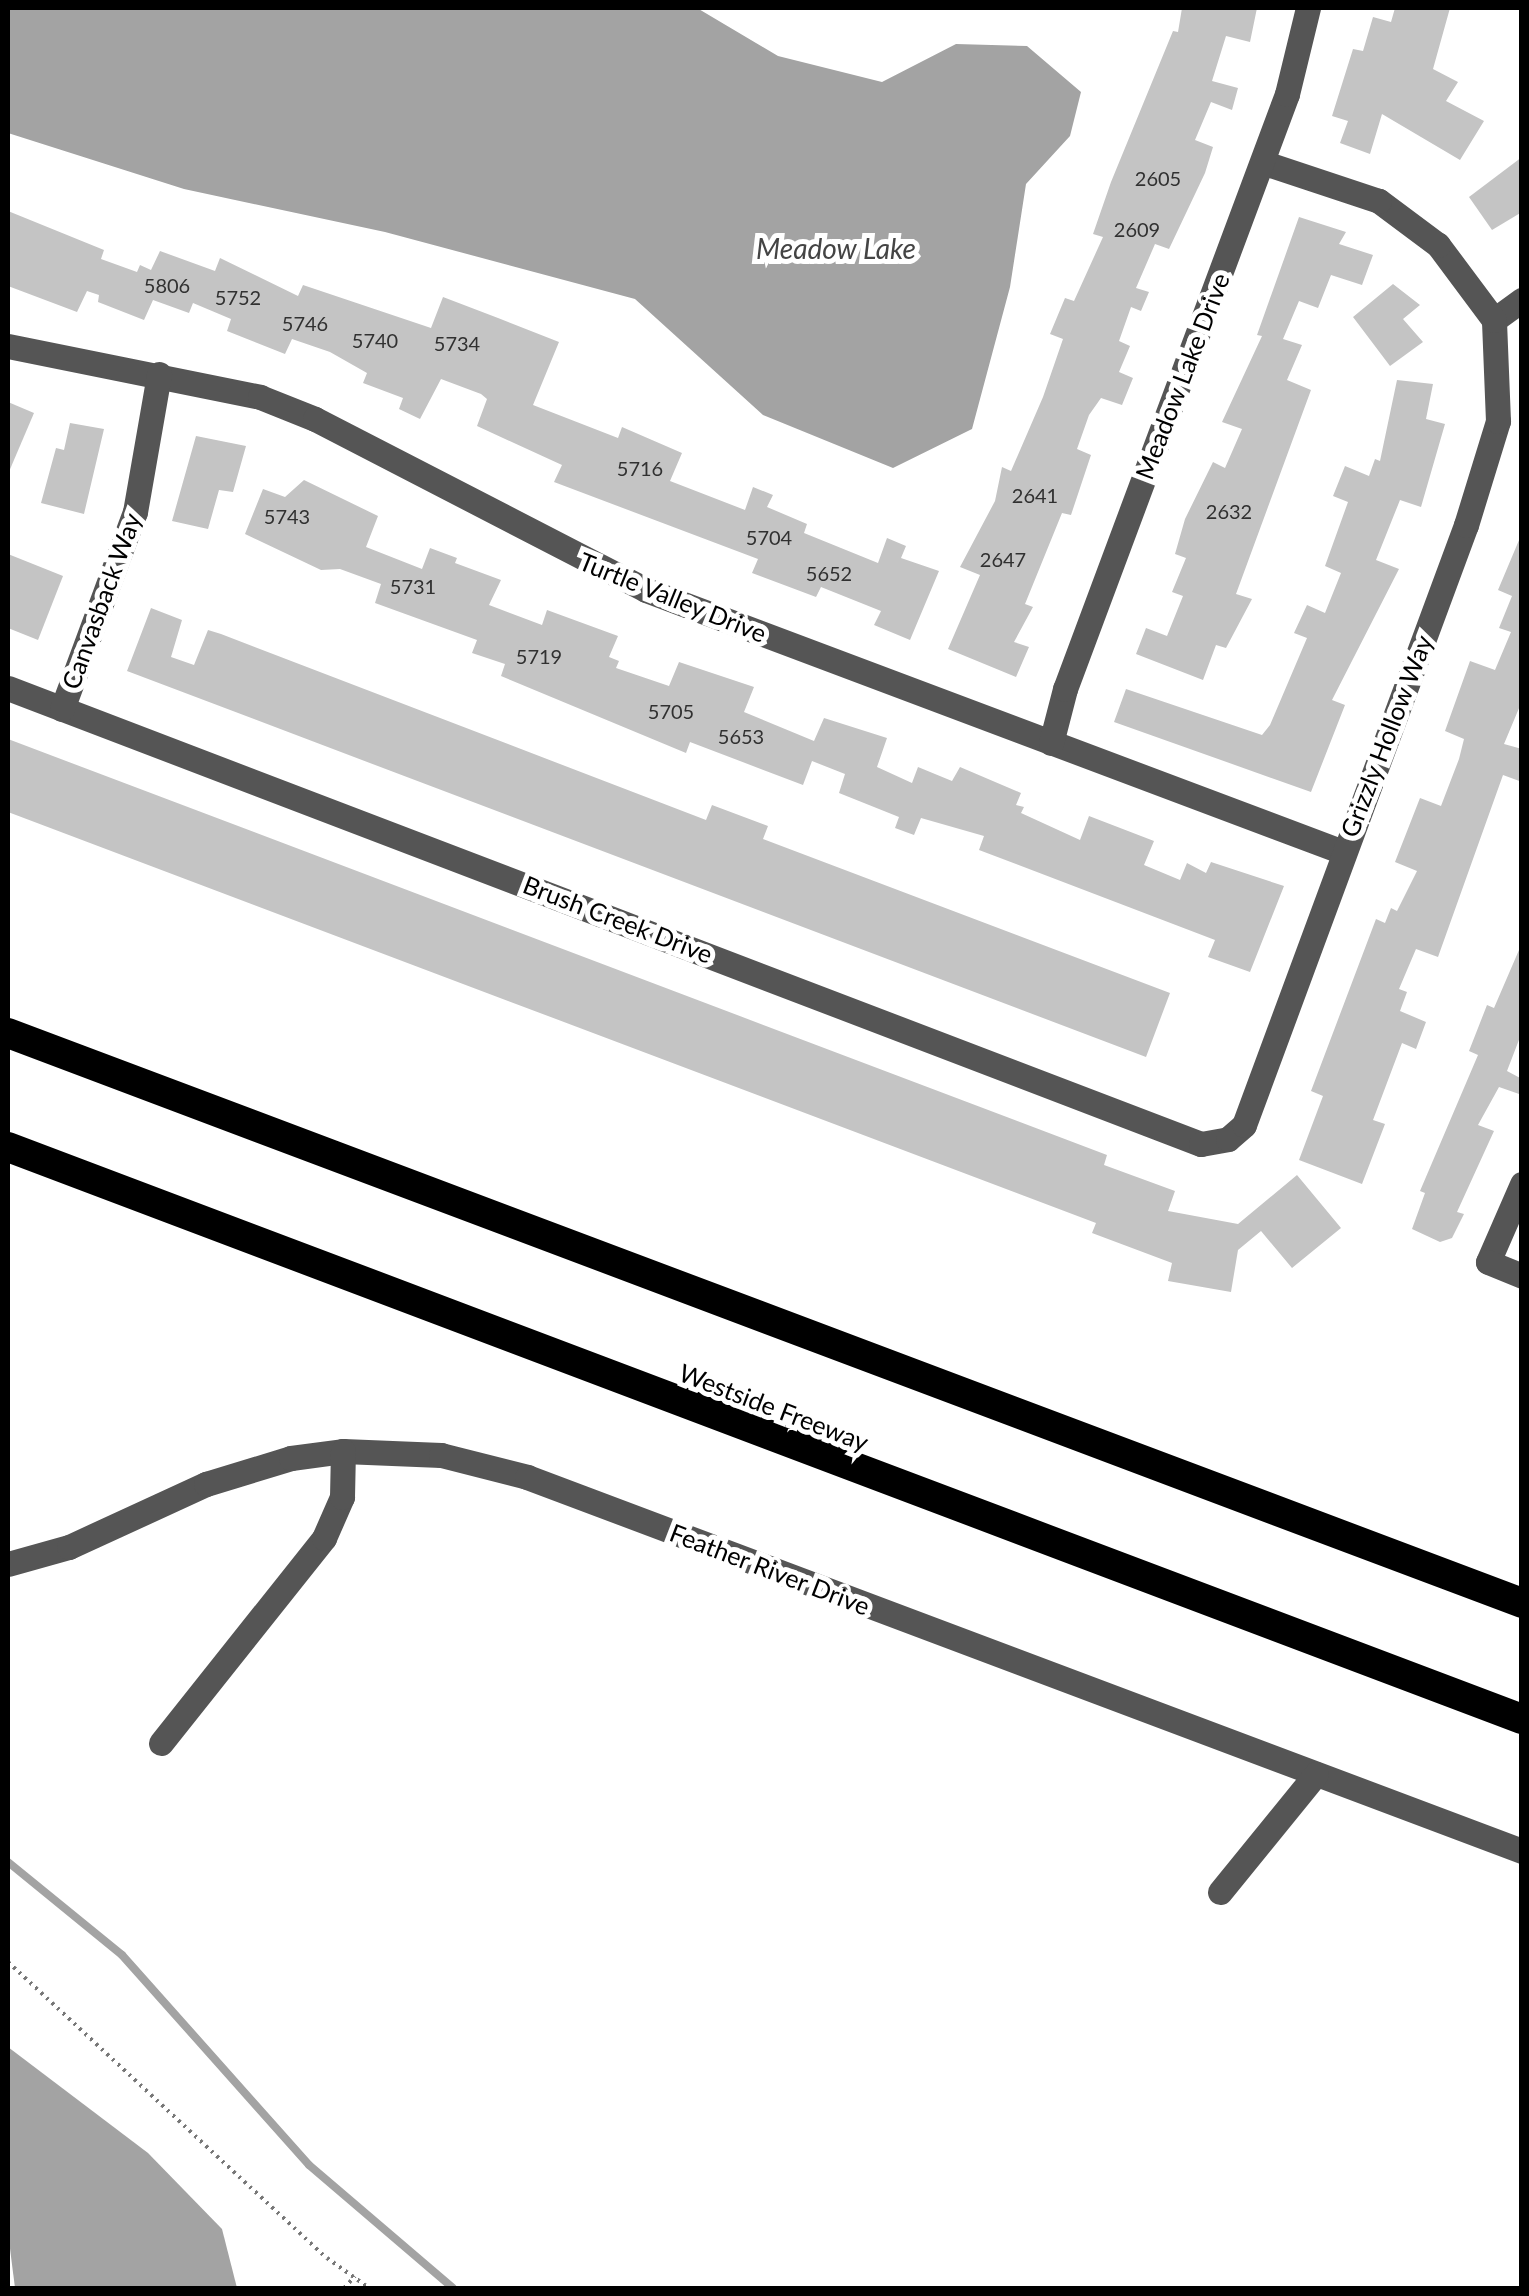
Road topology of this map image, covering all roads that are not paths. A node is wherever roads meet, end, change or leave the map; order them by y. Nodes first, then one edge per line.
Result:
1 (1308, 8) edge
2 (1262, 162) junction
3 (1522, 300) edge
4 (1494, 320) junction
5 (8, 346) edge
6 (159, 374) junction
7 (8, 688) edge
8 (62, 709) junction
9 (1051, 743) junction
10 (1343, 852) junction
11 (8, 1033) edge
12 (1228, 1140) joint
13 (8, 1146) edge
14 (1522, 1184) edge
15 (1522, 1276) edge
16 (343, 1451) junction
17 (8, 1564) edge
18 (1522, 1603) edge
19 (1522, 1719) edge
20 (161, 1744) dead end
21 (1316, 1774) junction
22 (1522, 1851) edge
23 (1220, 1892) dead end

1 - 2 street, Meadow Lake Drive
2 - 4 street
2 - 9 street, Meadow Lake Drive
3 - 4 street
4 - 10 street, Grizzly Hollow Way
5 - 6 street, Turtle Valley Drive
6 - 8 street, Canvasback Way
6 - 9 street, Turtle Valley Drive
7 - 8 street, Brush Creek Drive
8 - 12 street, Brush Creek Drive
9 - 10 street, Turtle Valley Drive
10 - 12 street, Grizzly Hollow Way
11 - 18 highway
13 - 19 highway, Westside Freeway
14 - 15 street
16 - 17 street, Feather River Drive
16 - 20 street
16 - 21 street, Feather River Drive
21 - 22 street, Feather River Drive
21 - 23 street

